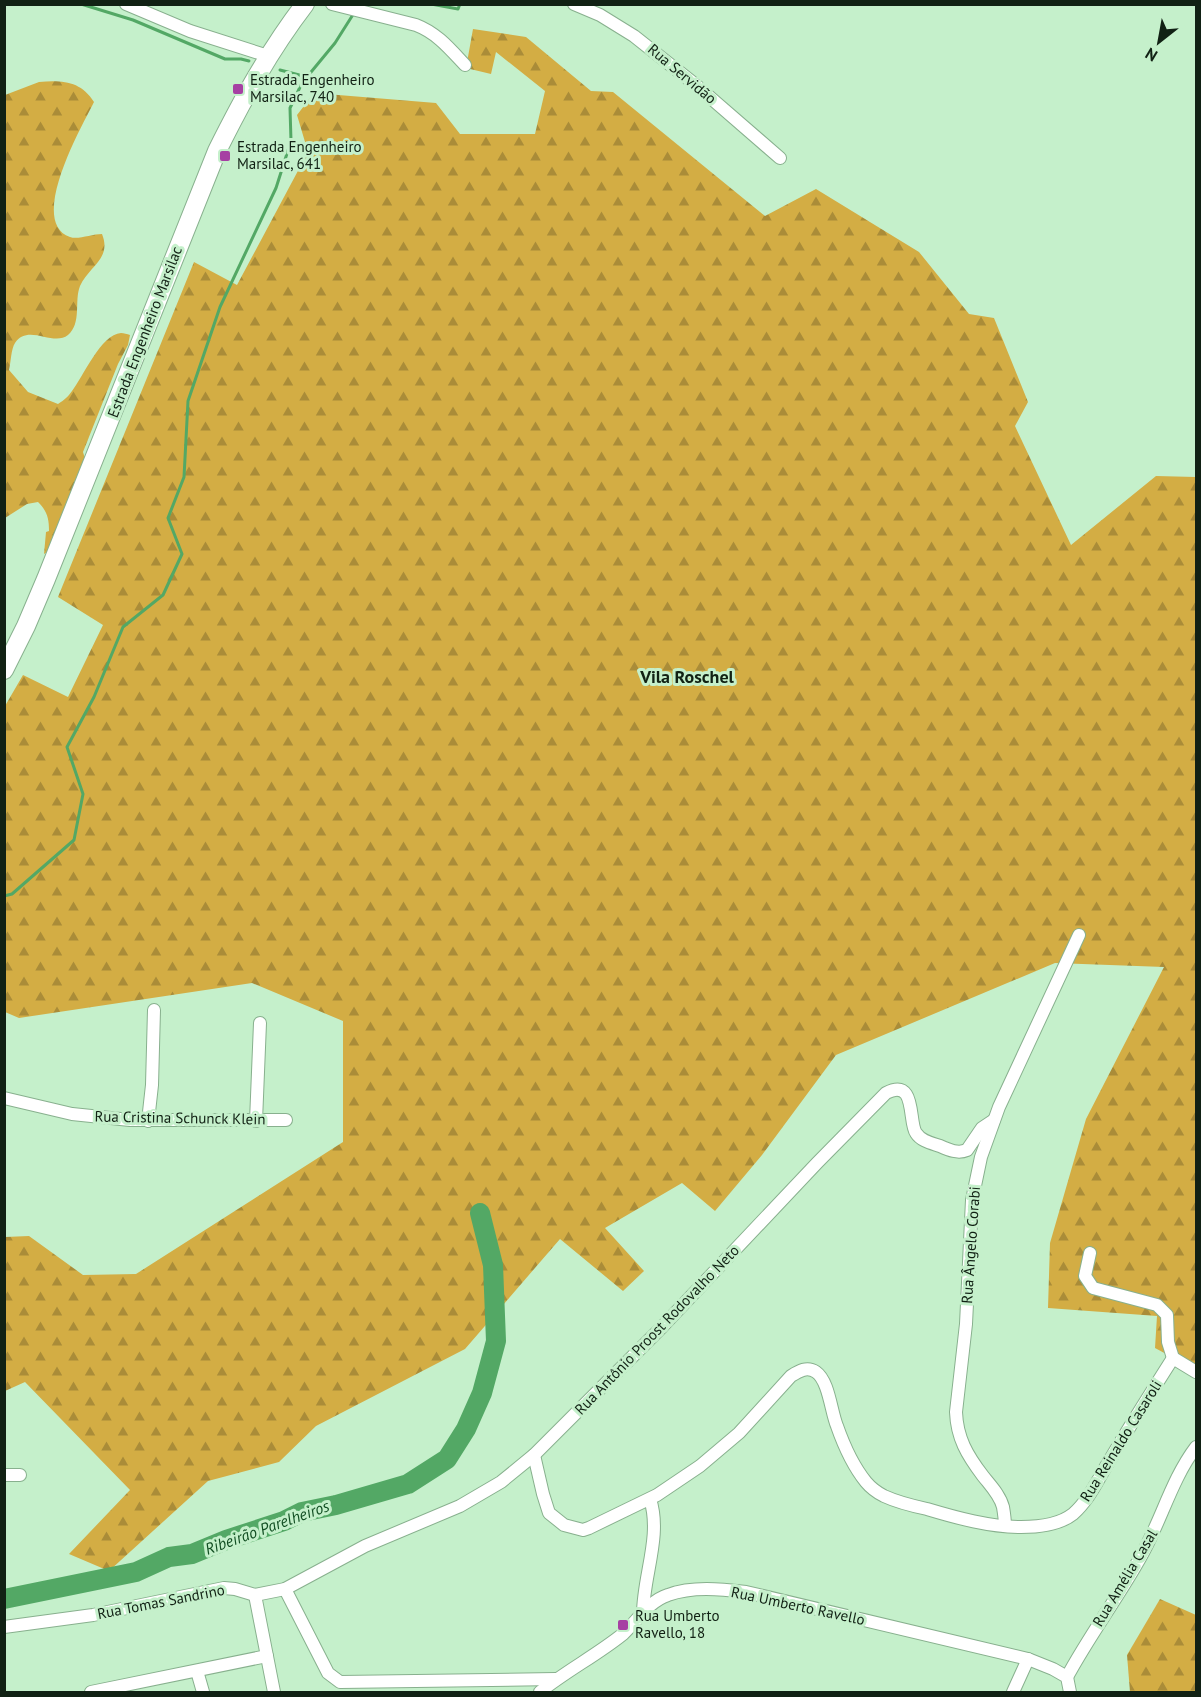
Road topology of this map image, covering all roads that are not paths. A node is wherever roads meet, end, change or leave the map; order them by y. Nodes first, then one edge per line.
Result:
1 (126, 4) edge
2 (305, 4) edge
3 (332, 4) edge
4 (574, 4) edge
5 (268, 56) junction
6 (465, 65) dead end
7 (780, 158) dead end
8 (4, 670) edge
9 (1079, 935) dead end
10 (154, 1010) dead end
11 (260, 1023) dead end
12 (4, 1098) edge
13 (148, 1120) junction
14 (286, 1120) dead end
15 (994, 1120) junction
16 (256, 1121) junction
17 (1090, 1253) dead end
18 (1173, 1358) junction
19 (1197, 1372) edge
20 (1197, 1447) edge
21 (534, 1455) junction
22 (4, 1475) edge
23 (20, 1475) dead end
24 (650, 1498) junction
25 (1005, 1526) junction
26 (285, 1589) junction
27 (255, 1595) junction
28 (643, 1614) junction
29 (4, 1627) edge
30 (267, 1656) junction
31 (1028, 1659) junction
32 (197, 1671) junction
33 (1066, 1677) junction
34 (556, 1679) junction
35 (91, 1692) edge
36 (203, 1692) edge
37 (274, 1692) edge
38 (540, 1692) edge
39 (1013, 1692) edge
40 (1070, 1692) edge

1 - 5 street
2 - 5 main road, Estrada Engenheiro Marsilac
3 - 6 street
4 - 7 street, Rua Servidão
5 - 8 main road, Estrada Engenheiro Marsilac
9 - 15 street, Rua Ângelo Corabi
10 - 13 street
11 - 16 street
12 - 13 street, Rua Cristina Schunck Klein
13 - 16 street, Rua Cristina Schunck Klein
14 - 16 street, Rua Cristina Schunck Klein
15 - 21 street, Rua Antônio Proost Rodovalho Neto
15 - 25 street, Rua Ângelo Corabi
17 - 18 street
18 - 19 street
18 - 25 street, Rua Reinaldo Casaroli
20 - 33 street, Rua Amélia Casal
21 - 24 street, Rua Reinaldo Casaroli
21 - 26 street, Rua Antônio Proost Rodovalho Neto
22 - 23 street
24 - 25 street, Rua Reinaldo Casaroli
24 - 28 street
26 - 27 street, Rua Antônio Proost Rodovalho Neto
26 - 34 street
27 - 29 street, Rua Tomas Sandrino
27 - 30 street
28 - 31 street, Rua Umberto Ravello
28 - 34 street, Rua Umberto Ravello
30 - 32 street
30 - 37 street
31 - 33 street, Rua Umberto Ravello
31 - 39 street
32 - 35 street
32 - 36 street
33 - 40 street
34 - 38 street, Rua Umberto Ravello

